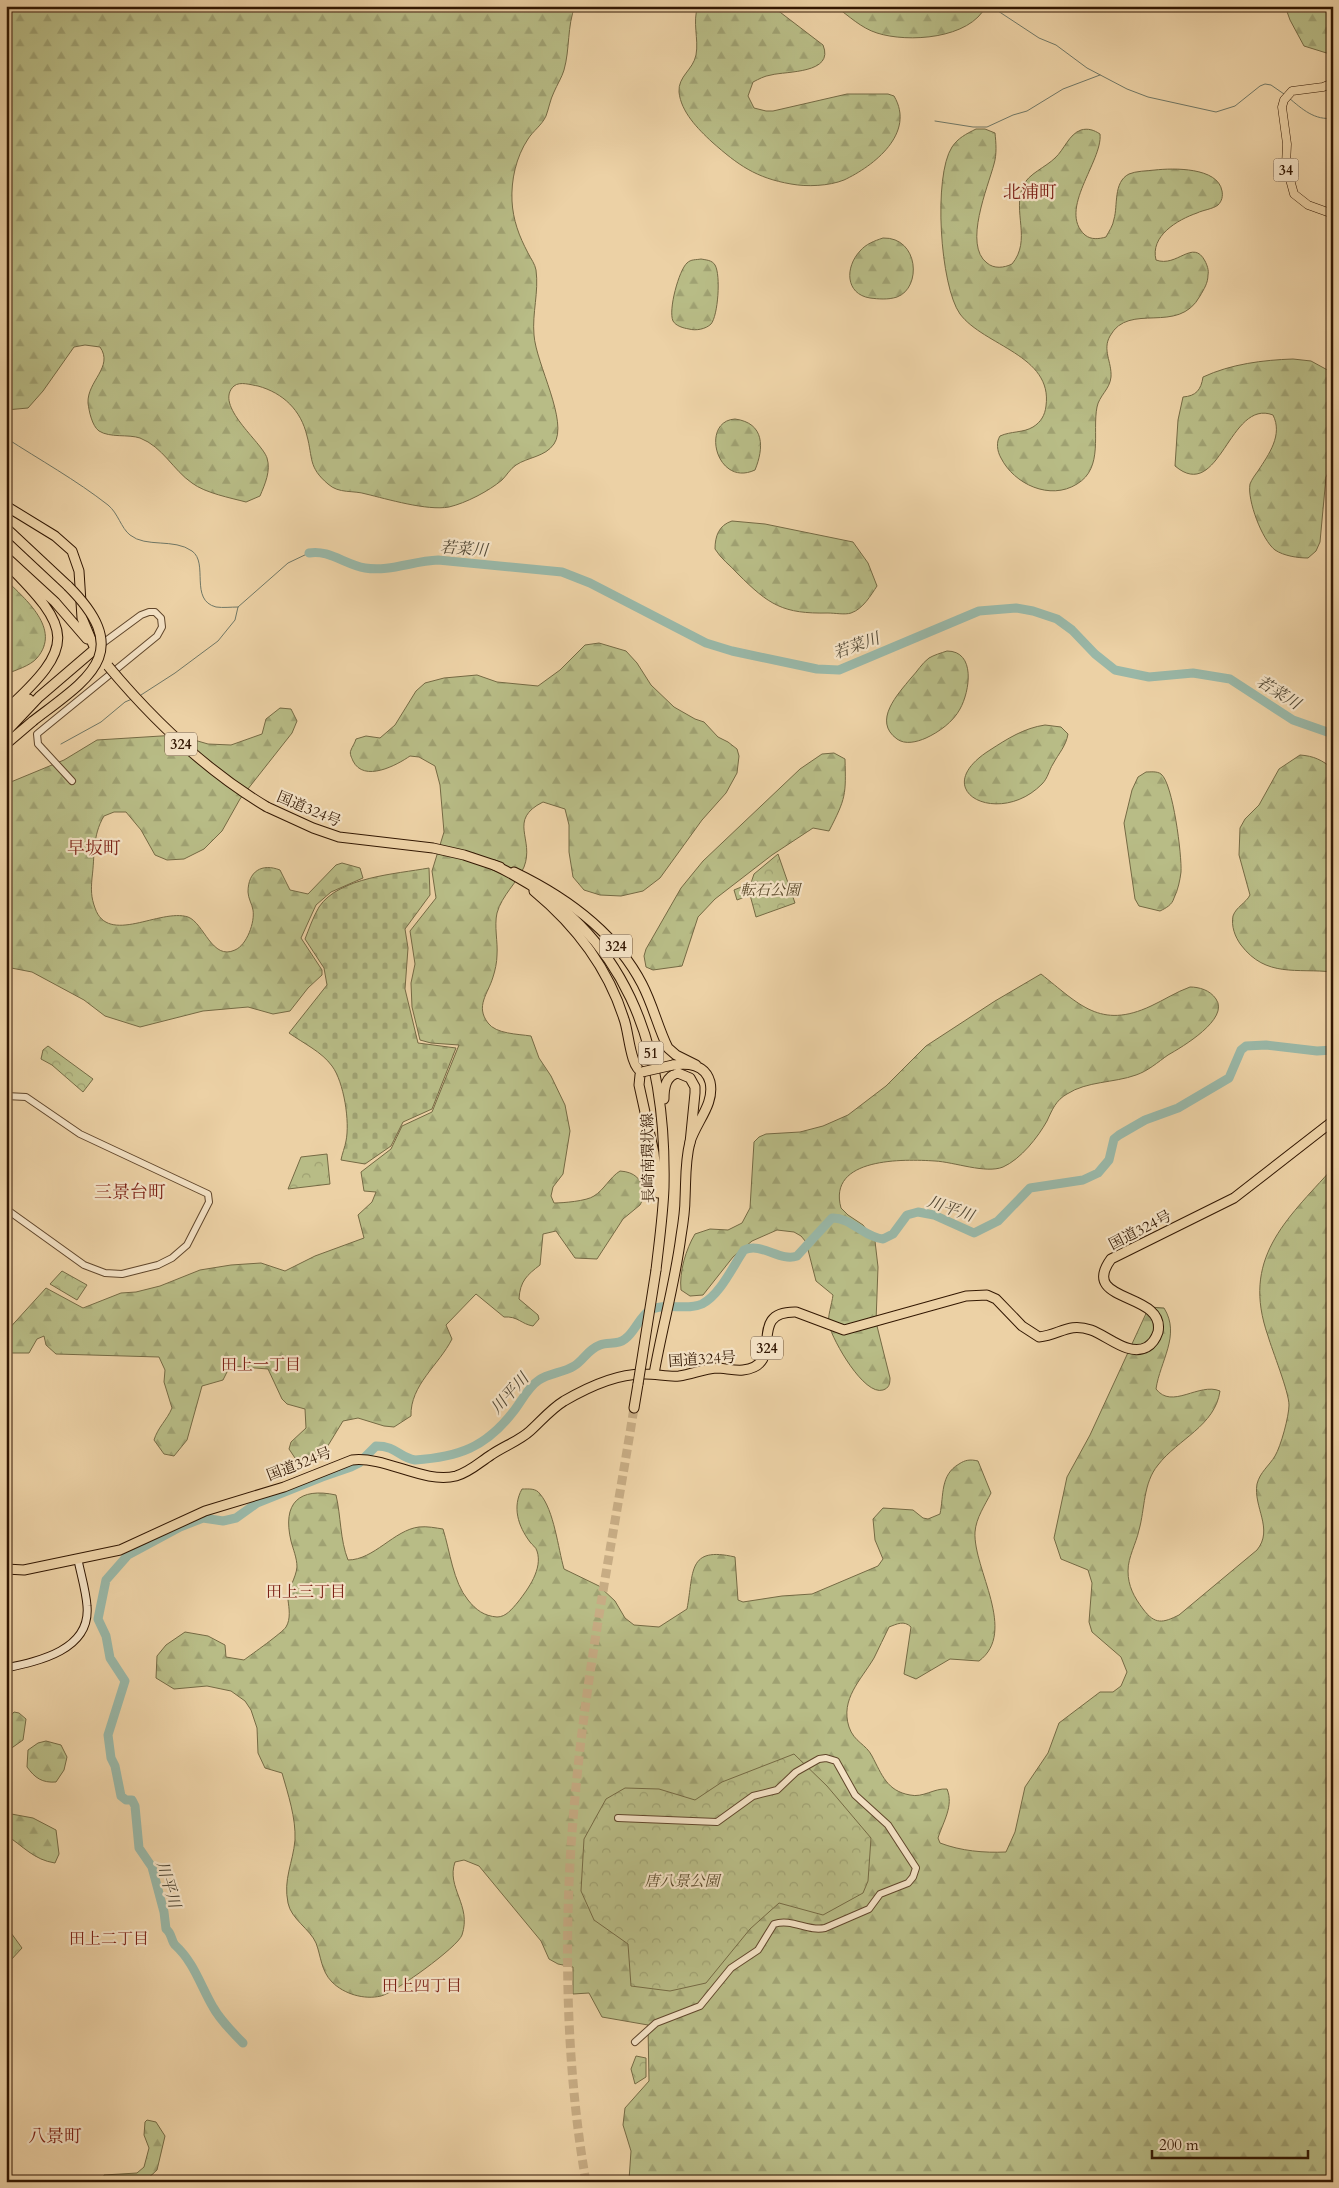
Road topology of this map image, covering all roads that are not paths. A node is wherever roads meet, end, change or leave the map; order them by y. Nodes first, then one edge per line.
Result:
1 (1333, 83) edge
2 (1333, 214) edge
3 (6, 506) edge
4 (6, 528) edge
5 (6, 557) edge
6 (6, 563) edge
7 (95, 649) junction
8 (84, 660) junction
9 (107, 664) junction
10 (6, 710) edge
11 (6, 719) edge
12 (6, 732) edge
13 (6, 744) edge
14 (72, 781) dead end
15 (494, 865) junction
16 (581, 927) joint
17 (696, 1065) junction
18 (642, 1072) junction
19 (6, 1096) edge
20 (1333, 1121) edge
21 (690, 1143) junction
22 (662, 1196) junction
23 (6, 1209) edge
24 (654, 1374) junction
25 (634, 1408) tunnel mouth
26 (78, 1560) junction
27 (6, 1569) edge
28 (6, 1668) edge
29 (618, 1818) dead end
30 (635, 2042) dead end

1 - 2 main road, 34
3 - 7 highway
4 - 13 highway, bridge
5 - 7 highway
6 - 10 highway
7 - 8 highway
7 - 9 highway, 国道324号 / 324
7 - 11 highway
7 - 14 street
8 - 9 highway
8 - 12 highway
9 - 15 highway, 国道324号 / 324, bridge
15 - 16 highway, 国道324号 / 324
15 - 17 highway, 324
15 - 18 highway, 324
16 - 22 highway, 長崎南環状線 / 51
17 - 18 highway, bridge
17 - 21 highway, 324
18 - 22 highway, 51
19 - 23 street
20 - 24 highway, 国道324号 / 324
21 - 22 highway, 51
21 - 24 highway, 324
22 - 25 highway, 51, bridge
24 - 26 highway, 国道324号 / 324
26 - 27 highway, 国道324号 / 324
26 - 28 main road
29 - 30 street

